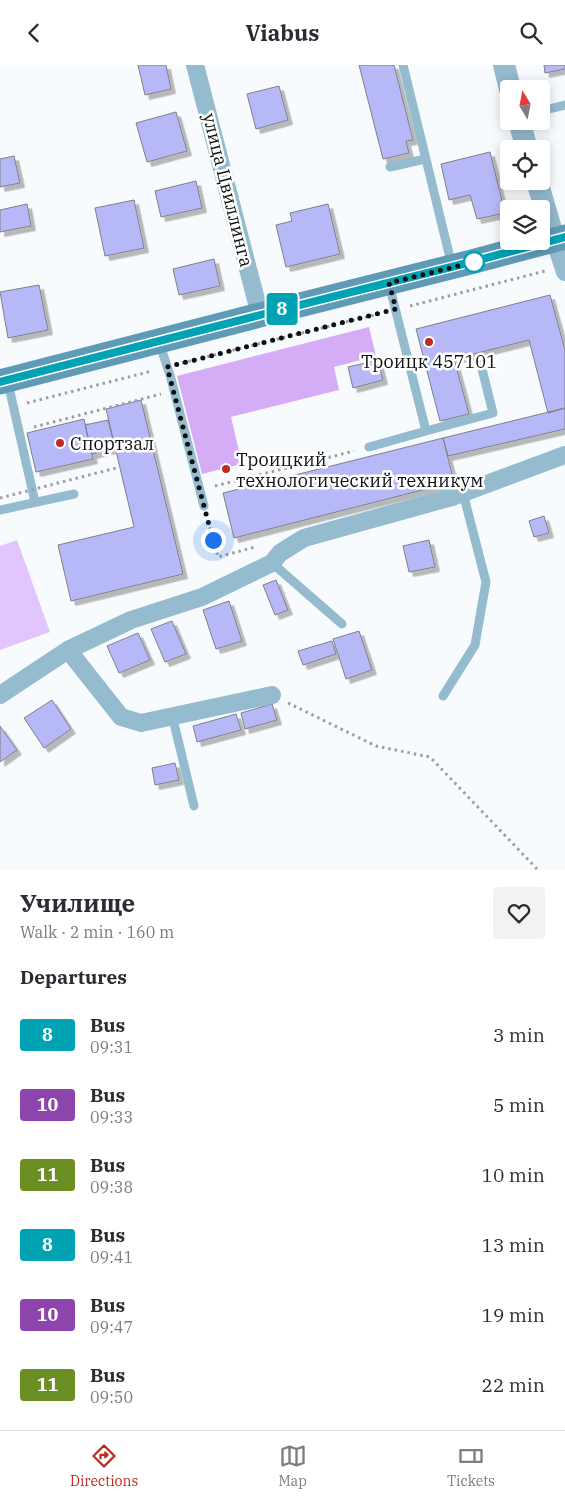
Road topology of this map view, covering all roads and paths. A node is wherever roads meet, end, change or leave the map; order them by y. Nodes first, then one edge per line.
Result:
1 (195, 65) edge
2 (403, 65) edge
3 (504, 65) edge
4 (508, 80) edge
5 (565, 105) edge
6 (550, 109) edge
7 (425, 159) junction
8 (390, 167) dead end
9 (540, 190) edge
10 (559, 238) edge
11 (452, 267) junction
12 (564, 269) edge
13 (389, 283) junction
14 (396, 309) junction
15 (260, 315) junction
16 (159, 341) junction
17 (481, 365) dead end
18 (167, 367) junction
19 (4, 381) edge
20 (174, 391) junction
21 (13, 407) junction
22 (20, 431) junction
23 (426, 431) junction
24 (369, 447) joint
25 (565, 455) edge
26 (120, 467) dead end
27 (212, 487) dead end
28 (463, 493) junction
29 (74, 494) dead end
30 (0, 498) edge
31 (35, 502) junction
32 (204, 506) joint
33 (0, 510) edge
34 (276, 558) junction
35 (342, 624) dead end
36 (68, 650) junction
37 (0, 695) edge
38 (272, 695) joint
39 (443, 696) dead end
40 (172, 715) junction
41 (194, 807) dead end
42 (538, 870) edge

1 - 15 street, улица Цвиллинга
2 - 7 lane
3 - 4 street
5 - 6 lane
7 - 8 lane
7 - 11 lane
9 - 10 street
10 - 11 main road
10 - 12 street
11 - 13 main road
12 - 14 path
13 - 14 lane
13 - 15 main road
14 - 18 path
14 - 23 lane
15 - 16 main road
16 - 18 lane
16 - 19 main road
17 - 23 lane
18 - 20 lane
18 - 21 path
19 - 21 lane
20 - 22 path
20 - 32 lane
21 - 22 lane
22 - 31 lane
23 - 24 lane
24 - 27 path
25 - 28 street
26 - 30 path, bridge
28 - 34 street
28 - 39 lane
29 - 31 lane
31 - 33 lane
32 - 34 path
34 - 35 lane
34 - 36 street
36 - 37 street
36 - 40 street
38 - 40 street
38 - 42 path
40 - 41 lane

